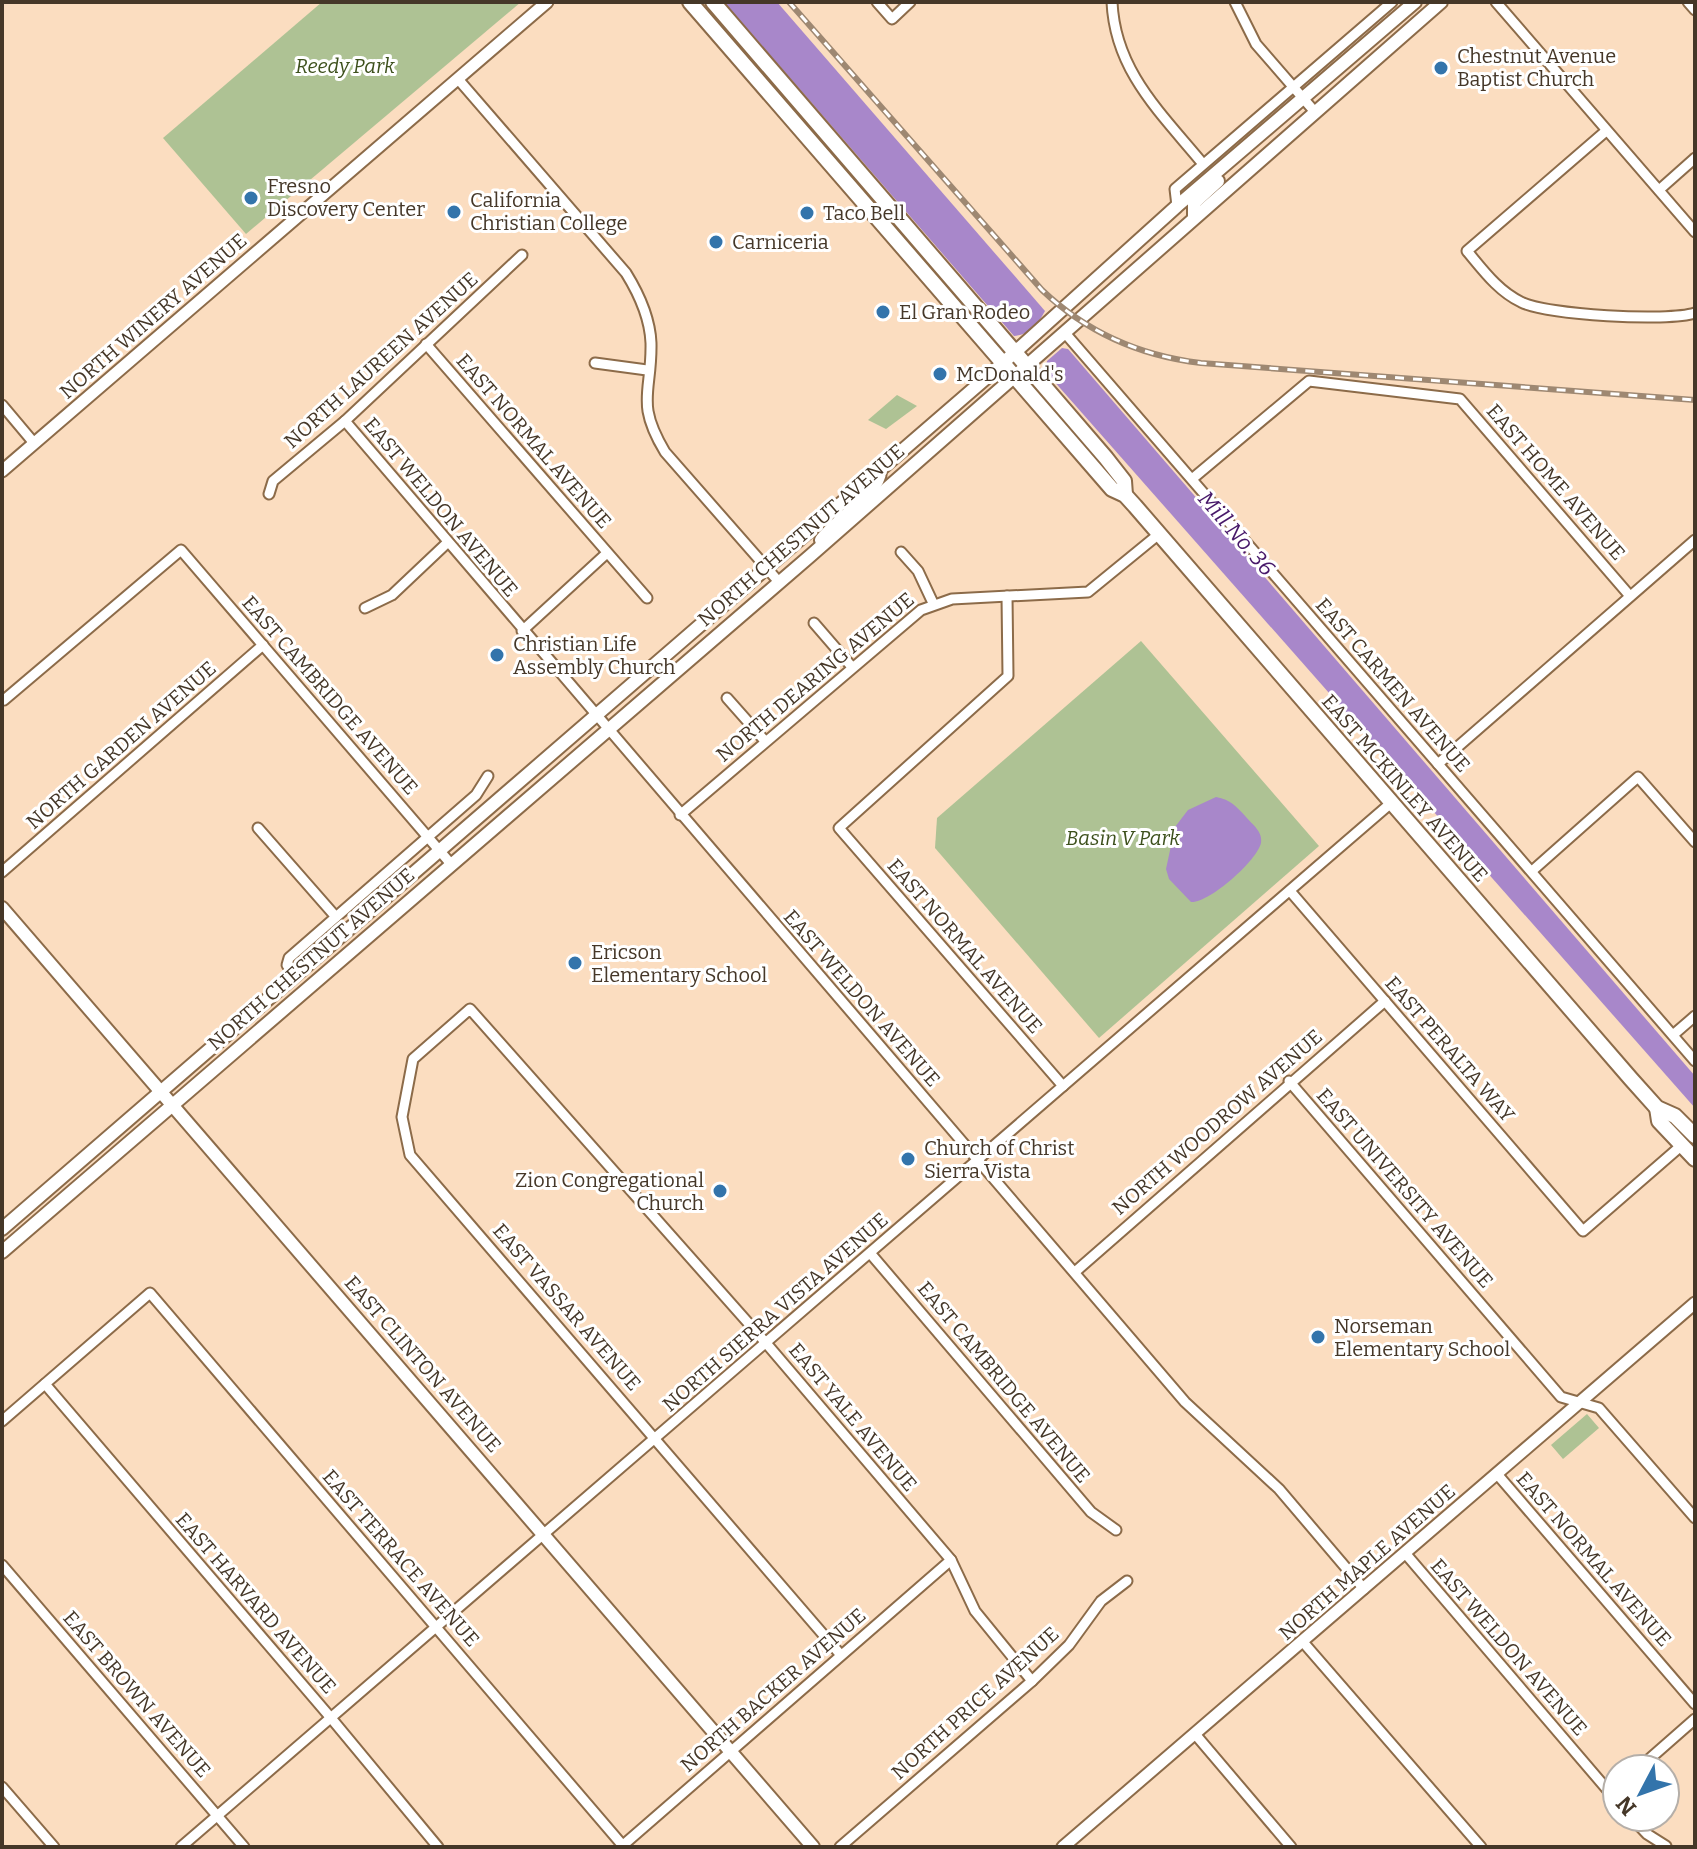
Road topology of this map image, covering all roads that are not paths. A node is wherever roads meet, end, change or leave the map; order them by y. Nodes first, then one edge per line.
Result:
1 (547, 2) edge
2 (690, 2) edge
3 (713, 2) edge
4 (877, 2) edge
5 (910, 2) edge
6 (1112, 2) edge
7 (1235, 2) edge
8 (1392, 2) edge
9 (1415, 2) edge
10 (1441, 2) edge
11 (1496, 2) edge
12 (1688, 2) edge
13 (1695, 10) edge
14 (458, 79) junction
15 (1293, 86) junction
16 (1303, 98) junction
17 (1315, 112) junction
18 (1606, 131) junction
19 (816, 148) junction
20 (1695, 158) edge
21 (1203, 164) junction
22 (1223, 167) junction
23 (1659, 190) junction
24 (1177, 206) junction
25 (1194, 216) junction
26 (1695, 232) edge
27 (522, 255) dead end
28 (934, 257) junction
29 (1071, 304) junction
30 (1695, 313) edge
31 (1065, 333) junction
32 (426, 344) junction
33 (1016, 352) junction
34 (595, 363) dead end
35 (1003, 364) junction
36 (1027, 366) junction
37 (647, 370) junction
38 (1015, 377) junction
39 (2, 405) edge
40 (345, 421) junction
41 (34, 443) junction
42 (880, 470) junction
43 (2, 471) edge
44 (1192, 479) junction
45 (269, 494) dead end
46 (1125, 495) junction
47 (1159, 534) junction
48 (1695, 540) edge
49 (447, 543) junction
50 (901, 552) dead end
51 (607, 553) junction
52 (810, 556) junction
53 (766, 568) junction
54 (779, 582) junction
55 (1007, 596) junction
56 (1630, 596) junction
57 (647, 598) dead end
58 (933, 603) junction
59 (365, 608) dead end
60 (814, 623) dead end
61 (522, 631) junction
62 (263, 645) junction
63 (852, 667) junction
64 (727, 698) dead end
65 (3, 699) edge
66 (596, 716) junction
67 (607, 730) junction
68 (765, 741) junction
69 (1438, 764) junction
70 (488, 776) dead end
71 (1391, 803) junction
72 (680, 815) junction
73 (258, 828) dead end
74 (428, 838) junction
75 (1695, 842) edge
76 (440, 851) junction
77 (451, 864) junction
78 (1532, 871) junction
79 (2, 872) edge
80 (1290, 891) junction
81 (2, 908) edge
82 (336, 917) junction
83 (295, 976) junction
84 (1385, 1001) junction
85 (470, 1009) joint
86 (1695, 1016) edge
87 (1673, 1035) junction
88 (1695, 1061) edge
89 (1289, 1081) junction
90 (1063, 1086) junction
91 (161, 1092) junction
92 (173, 1105) junction
93 (1657, 1108) junction
94 (1695, 1136) edge
95 (1682, 1145) junction
96 (1695, 1159) edge
97 (978, 1160) junction
98 (2, 1229) edge
99 (2, 1252) edge
100 (870, 1253) junction
101 (1075, 1272) junction
102 (1695, 1303) edge
103 (766, 1343) junction
104 (45, 1384) junction
105 (1580, 1402) junction
106 (2, 1421) edge
107 (657, 1437) junction
108 (1497, 1474) junction
109 (1695, 1518) edge
110 (1116, 1530) dead end
111 (545, 1534) junction
112 (1405, 1553) junction
113 (951, 1560) junction
114 (2, 1565) edge
115 (1127, 1581) dead end
116 (1364, 1589) junction
117 (437, 1627) junction
118 (1303, 1642) junction
119 (840, 1654) junction
120 (1032, 1681) junction
121 (1695, 1704) edge
122 (331, 1718) junction
123 (1695, 1719) edge
124 (1195, 1734) junction
125 (731, 1751) junction
126 (1656, 1753) edge
127 (1601, 1778) edge
128 (3, 1791) edge
129 (217, 1816) junction
130 (1646, 1833) edge
131 (622, 1846) edge
132 (1287, 1846) edge
133 (1666, 1846) edge
134 (54, 1847) edge
135 (181, 1847) edge
136 (244, 1847) edge
137 (438, 1847) edge
138 (813, 1847) edge
139 (840, 1847) edge
140 (1063, 1847) edge
141 (1481, 1847) edge

1 - 14 street, NORTH WINERY AVENUE
2 - 19 main road, EAST MCKINLEY AVENUE
3 - 28 main road, EAST MCKINLEY AVENUE
4 - 5 street
6 - 21 street
7 - 15 street
8 - 15 street
9 - 16 main road, NORTH CHESTNUT AVENUE
10 - 17 main road, NORTH CHESTNUT AVENUE
11 - 18 street
12 - 13 street
14 - 37 street
14 - 41 street, NORTH WINERY AVENUE
15 - 16 street
15 - 21 street
16 - 17 street
16 - 22 main road, NORTH CHESTNUT AVENUE
17 - 25 main road, NORTH CHESTNUT AVENUE
18 - 23 street
18 - 30 street
19 - 28 main road
19 - 35 main road, EAST MCKINLEY AVENUE
20 - 23 street
21 - 24 street
22 - 24 main road, NORTH CHESTNUT AVENUE
22 - 25 main road
23 - 26 street
24 - 29 main road, NORTH CHESTNUT AVENUE
25 - 31 main road, NORTH CHESTNUT AVENUE
27 - 32 street, NORTH LAUREEN AVENUE
28 - 33 main road, EAST MCKINLEY AVENUE
29 - 31 main road
29 - 33 main road, NORTH CHESTNUT AVENUE
31 - 36 main road, NORTH CHESTNUT AVENUE
31 - 44 street, EAST CARMEN AVENUE
32 - 40 street, NORTH LAUREEN AVENUE
32 - 51 street, EAST NORMAL AVENUE
33 - 35 main road, NORTH CHESTNUT AVENUE
33 - 36 main road, EAST MCKINLEY AVENUE
34 - 37 street
35 - 38 main road, EAST MCKINLEY AVENUE
35 - 42 main road, NORTH CHESTNUT AVENUE
36 - 38 main road, NORTH CHESTNUT AVENUE
36 - 46 main road, EAST MCKINLEY AVENUE
37 - 53 street
38 - 46 main road, EAST MCKINLEY AVENUE
38 - 52 main road, NORTH CHESTNUT AVENUE
39 - 41 street
40 - 45 street, NORTH LAUREEN AVENUE
40 - 49 street, EAST WELDON AVENUE
41 - 43 street, NORTH WINERY AVENUE
42 - 52 main road
42 - 53 main road, NORTH CHESTNUT AVENUE
44 - 56 street, EAST HOME AVENUE
44 - 69 street, EAST CARMEN AVENUE
46 - 47 main road, EAST MCKINLEY AVENUE
47 - 55 street, NORTH DEARING AVENUE
47 - 71 main road, EAST MCKINLEY AVENUE
48 - 56 street
49 - 59 street
49 - 61 street, EAST WELDON AVENUE
50 - 58 street
51 - 57 street, EAST NORMAL AVENUE
51 - 61 street
52 - 54 main road, NORTH CHESTNUT AVENUE
53 - 54 street
53 - 66 main road, NORTH CHESTNUT AVENUE
54 - 67 main road, NORTH CHESTNUT AVENUE
55 - 58 street, NORTH DEARING AVENUE
55 - 90 street, EAST NORMAL AVENUE
56 - 69 street
58 - 63 street, NORTH DEARING AVENUE
60 - 63 street
61 - 66 street, EAST WELDON AVENUE
62 - 65 street, EAST CAMBRIDGE AVENUE
62 - 74 street, EAST CAMBRIDGE AVENUE
62 - 79 street, NORTH GARDEN AVENUE
63 - 68 street, NORTH DEARING AVENUE
64 - 68 street
66 - 67 street, EAST WELDON AVENUE
66 - 76 main road, NORTH CHESTNUT AVENUE
67 - 72 street, EAST WELDON AVENUE
67 - 77 main road, NORTH CHESTNUT AVENUE
68 - 72 street, NORTH DEARING AVENUE
69 - 78 street, EAST CARMEN AVENUE
70 - 74 street, NORTH CHESTNUT AVENUE
71 - 80 street, NORTH SIERRA VISTA AVENUE
71 - 93 main road, EAST MCKINLEY AVENUE
72 - 97 street, EAST WELDON AVENUE
73 - 82 street
74 - 76 street, EAST CAMBRIDGE AVENUE
74 - 82 street, NORTH CHESTNUT AVENUE
75 - 78 street
76 - 77 street, EAST CAMBRIDGE AVENUE
76 - 83 main road, NORTH CHESTNUT AVENUE
77 - 92 main road, NORTH CHESTNUT AVENUE
78 - 87 street, EAST CARMEN AVENUE
80 - 84 street, EAST PERALTA WAY
80 - 90 street, NORTH SIERRA VISTA AVENUE
81 - 91 main road, EAST CLINTON AVENUE
82 - 83 street, NORTH CHESTNUT AVENUE
83 - 91 main road, NORTH CHESTNUT AVENUE
84 - 89 street, NORTH WOODROW AVENUE
84 - 95 street, EAST PERALTA WAY
85 - 103 street, EAST YALE AVENUE
85 - 107 street, EAST VASSAR AVENUE
86 - 87 street
87 - 88 street, EAST CARMEN AVENUE
89 - 101 street, NORTH WOODROW AVENUE
89 - 105 street, EAST UNIVERSITY AVENUE
90 - 97 street, NORTH SIERRA VISTA AVENUE
91 - 92 main road, EAST CLINTON AVENUE
91 - 98 main road, NORTH CHESTNUT AVENUE
92 - 99 main road, NORTH CHESTNUT AVENUE
92 - 111 main road, EAST CLINTON AVENUE
93 - 94 main road, EAST MCKINLEY AVENUE
93 - 95 main road, EAST MCKINLEY AVENUE
95 - 96 main road, EAST MCKINLEY AVENUE
97 - 100 street, NORTH SIERRA VISTA AVENUE
97 - 101 street, EAST WELDON AVENUE
100 - 103 street, NORTH SIERRA VISTA AVENUE
100 - 110 street, EAST CAMBRIDGE AVENUE
101 - 116 street, EAST WELDON AVENUE
102 - 105 street, NORTH MAPLE AVENUE
103 - 107 street, NORTH SIERRA VISTA AVENUE
103 - 113 street, EAST YALE AVENUE
104 - 106 street
104 - 117 street, EAST TERRACE AVENUE
104 - 122 street, EAST HARVARD AVENUE
105 - 108 street, NORTH MAPLE AVENUE
105 - 109 street, EAST UNIVERSITY AVENUE
107 - 111 street, NORTH SIERRA VISTA AVENUE
107 - 119 street, EAST VASSAR AVENUE
108 - 112 street, NORTH MAPLE AVENUE
108 - 121 street, EAST NORMAL AVENUE
111 - 117 street, NORTH SIERRA VISTA AVENUE
111 - 125 main road, EAST CLINTON AVENUE
112 - 116 street, NORTH MAPLE AVENUE
112 - 127 street, EAST WELDON AVENUE
113 - 119 street, NORTH BACKER AVENUE
113 - 120 street, EAST YALE AVENUE
114 - 129 street, EAST BROWN AVENUE
115 - 120 street, NORTH PRICE AVENUE
116 - 118 street, NORTH MAPLE AVENUE
117 - 122 street, NORTH SIERRA VISTA AVENUE
117 - 131 street, EAST TERRACE AVENUE
118 - 124 street, NORTH MAPLE AVENUE
118 - 141 street
119 - 125 street, NORTH BACKER AVENUE
120 - 139 street, NORTH PRICE AVENUE
122 - 129 street, NORTH SIERRA VISTA AVENUE
122 - 137 street, EAST HARVARD AVENUE
123 - 126 street
124 - 132 street
124 - 140 street, NORTH MAPLE AVENUE
125 - 131 street, NORTH BACKER AVENUE
125 - 138 main road, EAST CLINTON AVENUE
128 - 134 street
129 - 135 street, NORTH SIERRA VISTA AVENUE
129 - 136 street, EAST BROWN AVENUE
130 - 133 street

